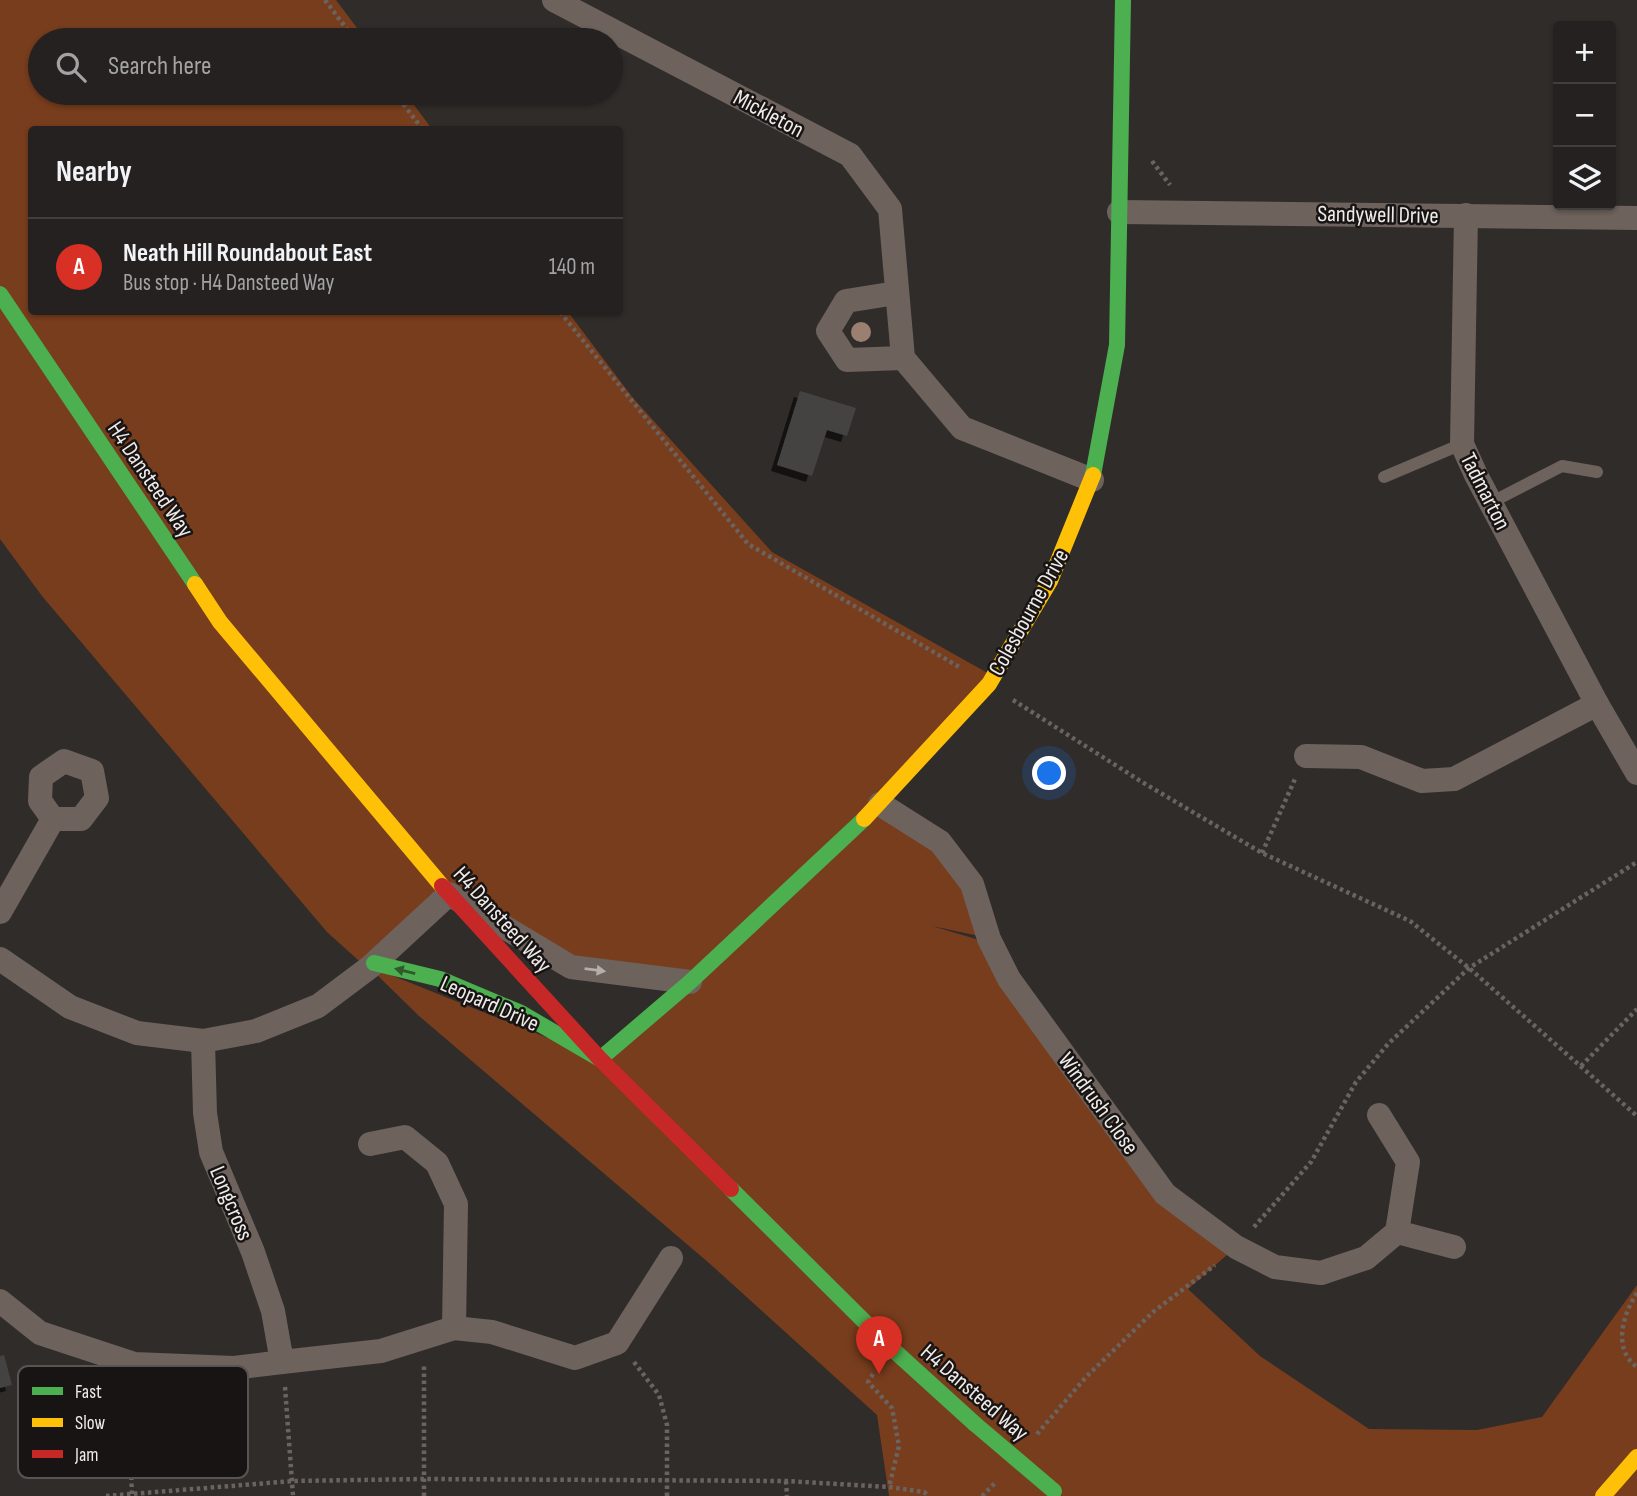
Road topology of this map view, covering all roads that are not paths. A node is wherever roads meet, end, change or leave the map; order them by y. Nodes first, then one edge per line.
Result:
1 (554, 0) edge
2 (1123, 0) edge
3 (607, 28) edge
4 (623, 36) edge
5 (1119, 212) junction
6 (1466, 215) junction
7 (1637, 218) edge
8 (896, 293) junction
9 (0, 294) edge
10 (903, 358) junction
11 (1462, 444) junction
12 (1597, 472) dead end
13 (1384, 477) dead end
14 (1092, 480) junction
15 (1492, 502) junction
16 (1597, 704) junction
17 (1306, 756) road end
18 (1637, 773) edge
19 (880, 804) junction
20 (53, 819) dead end
21 (449, 894) junction
22 (0, 912) edge
23 (0, 959) edge
24 (374, 963) junction
25 (690, 982) junction
26 (203, 1041) junction
27 (600, 1059) junction
28 (1380, 1115) dead end
29 (370, 1144) dead end
30 (1398, 1233) junction
31 (1454, 1247) dead end
32 (671, 1258) dead end
33 (1, 1304) edge
34 (454, 1328) junction
35 (282, 1362) junction
36 (184, 1366) edge
37 (248, 1366) edge
38 (1637, 1457) edge
39 (1057, 1493) edge
40 (1603, 1496) edge

1 - 3 street, Mickleton
2 - 5 street, Colesbourne Drive
4 - 8 street, Mickleton
5 - 6 street, Sandywell Drive
5 - 14 street, Colesbourne Drive
6 - 7 street, Sandywell Drive
6 - 11 street, Tadmarton
8 - 10 street, Mickleton
8 - 10 street
9 - 21 street, H4 Dansteed Way
10 - 14 street
11 - 13 lane
11 - 15 street, Tadmarton
12 - 15 lane
14 - 19 street, Colesbourne Drive
15 - 16 street, Tadmarton
16 - 17 street
16 - 18 street, Tadmarton
19 - 25 street, Colesbourne Drive
19 - 30 street, Windrush Close
20 - 22 street
21 - 24 street
21 -> 25 street
21 - 27 street, H4 Dansteed Way
23 - 26 street
24 - 26 street
27 -> 24 street, Leopard Drive
25 - 27 street, Colesbourne Drive
26 - 35 street, Longcross
27 - 39 street, H4 Dansteed Way, bridge
28 - 30 street
29 - 34 street
30 - 31 street
32 - 34 street
33 - 36 street
34 - 35 street
35 - 37 street
38 - 40 street

